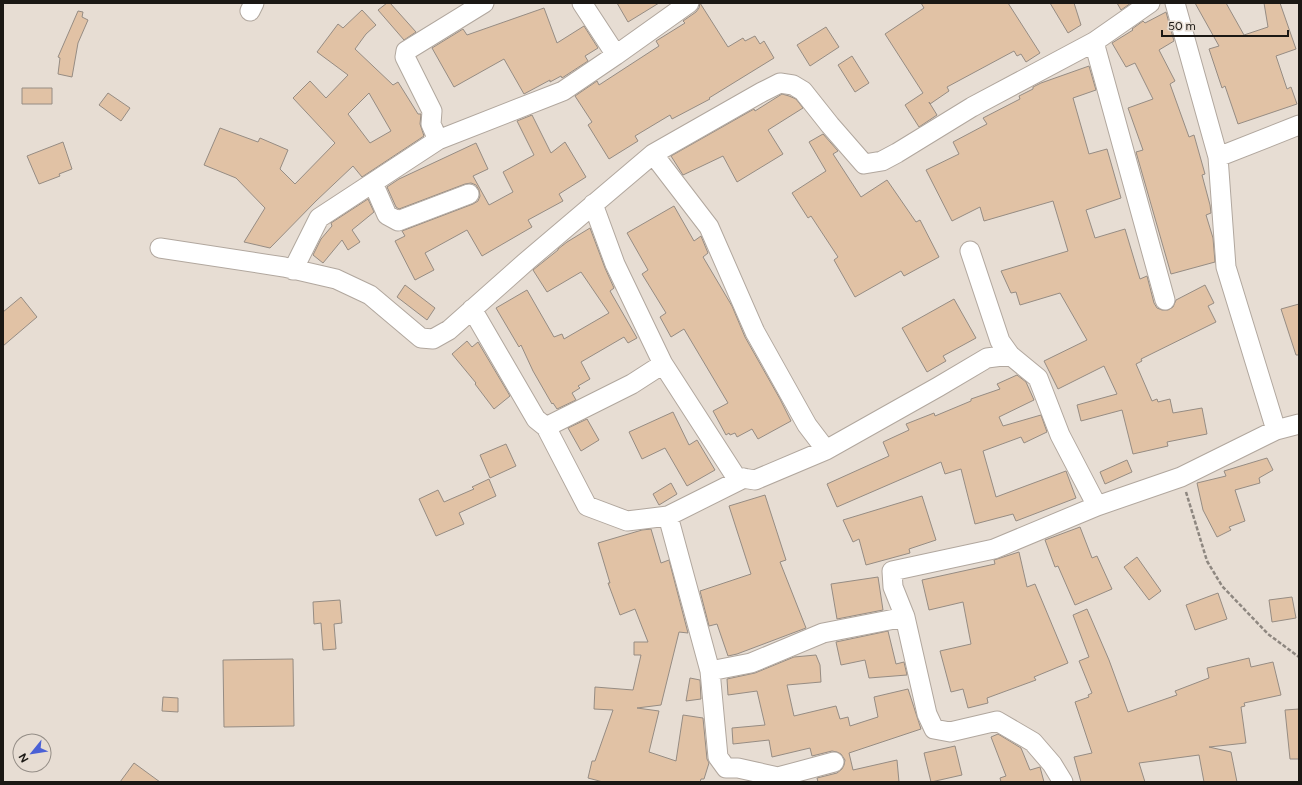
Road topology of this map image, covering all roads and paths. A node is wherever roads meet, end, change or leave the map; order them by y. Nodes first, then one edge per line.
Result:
1 (484, 3) edge
2 (582, 3) edge
3 (689, 3) edge
4 (1150, 3) edge
5 (1175, 3) edge
6 (1094, 42) junction
7 (616, 55) junction
8 (1299, 125) edge
9 (438, 140) junction
10 (653, 154) junction
11 (1218, 157) junction
12 (373, 183) junction
13 (468, 194) dead end
14 (593, 204) junction
15 (160, 248) dead end
16 (970, 251) dead end
17 (293, 270) junction
18 (1165, 300) dead end
19 (472, 309) junction
20 (1010, 355) junction
21 (662, 364) junction
22 (1299, 424) edge
23 (546, 427) junction
24 (1276, 430) junction
25 (826, 450) junction
26 (1181, 477) junction
27 (744, 478) junction
28 (1097, 506) junction
29 (668, 516) junction
30 (904, 617) junction
31 (1299, 657) edge
32 (710, 670) junction
33 (834, 762) dead end
34 (1063, 782) edge

1 - 9 street
2 - 7 street
3 - 7 street
4 - 6 street
5 - 11 street
6 - 10 street
6 - 18 street
7 - 9 street
8 - 11 street
9 - 12 street
10 - 14 street
10 - 25 street
11 - 24 street
12 - 13 street
12 - 17 street
14 - 19 street
14 - 21 street
15 - 17 street
16 - 20 street
17 - 19 street
19 - 23 street
20 - 25 street
20 - 28 street
21 - 23 street
21 - 27 street
22 - 24 street
23 - 29 street
24 - 26 street
25 - 27 street
26 - 28 street
26 - 31 path
27 - 29 street
28 - 30 street
29 - 32 street
30 - 32 street
30 - 34 street
32 - 33 street

